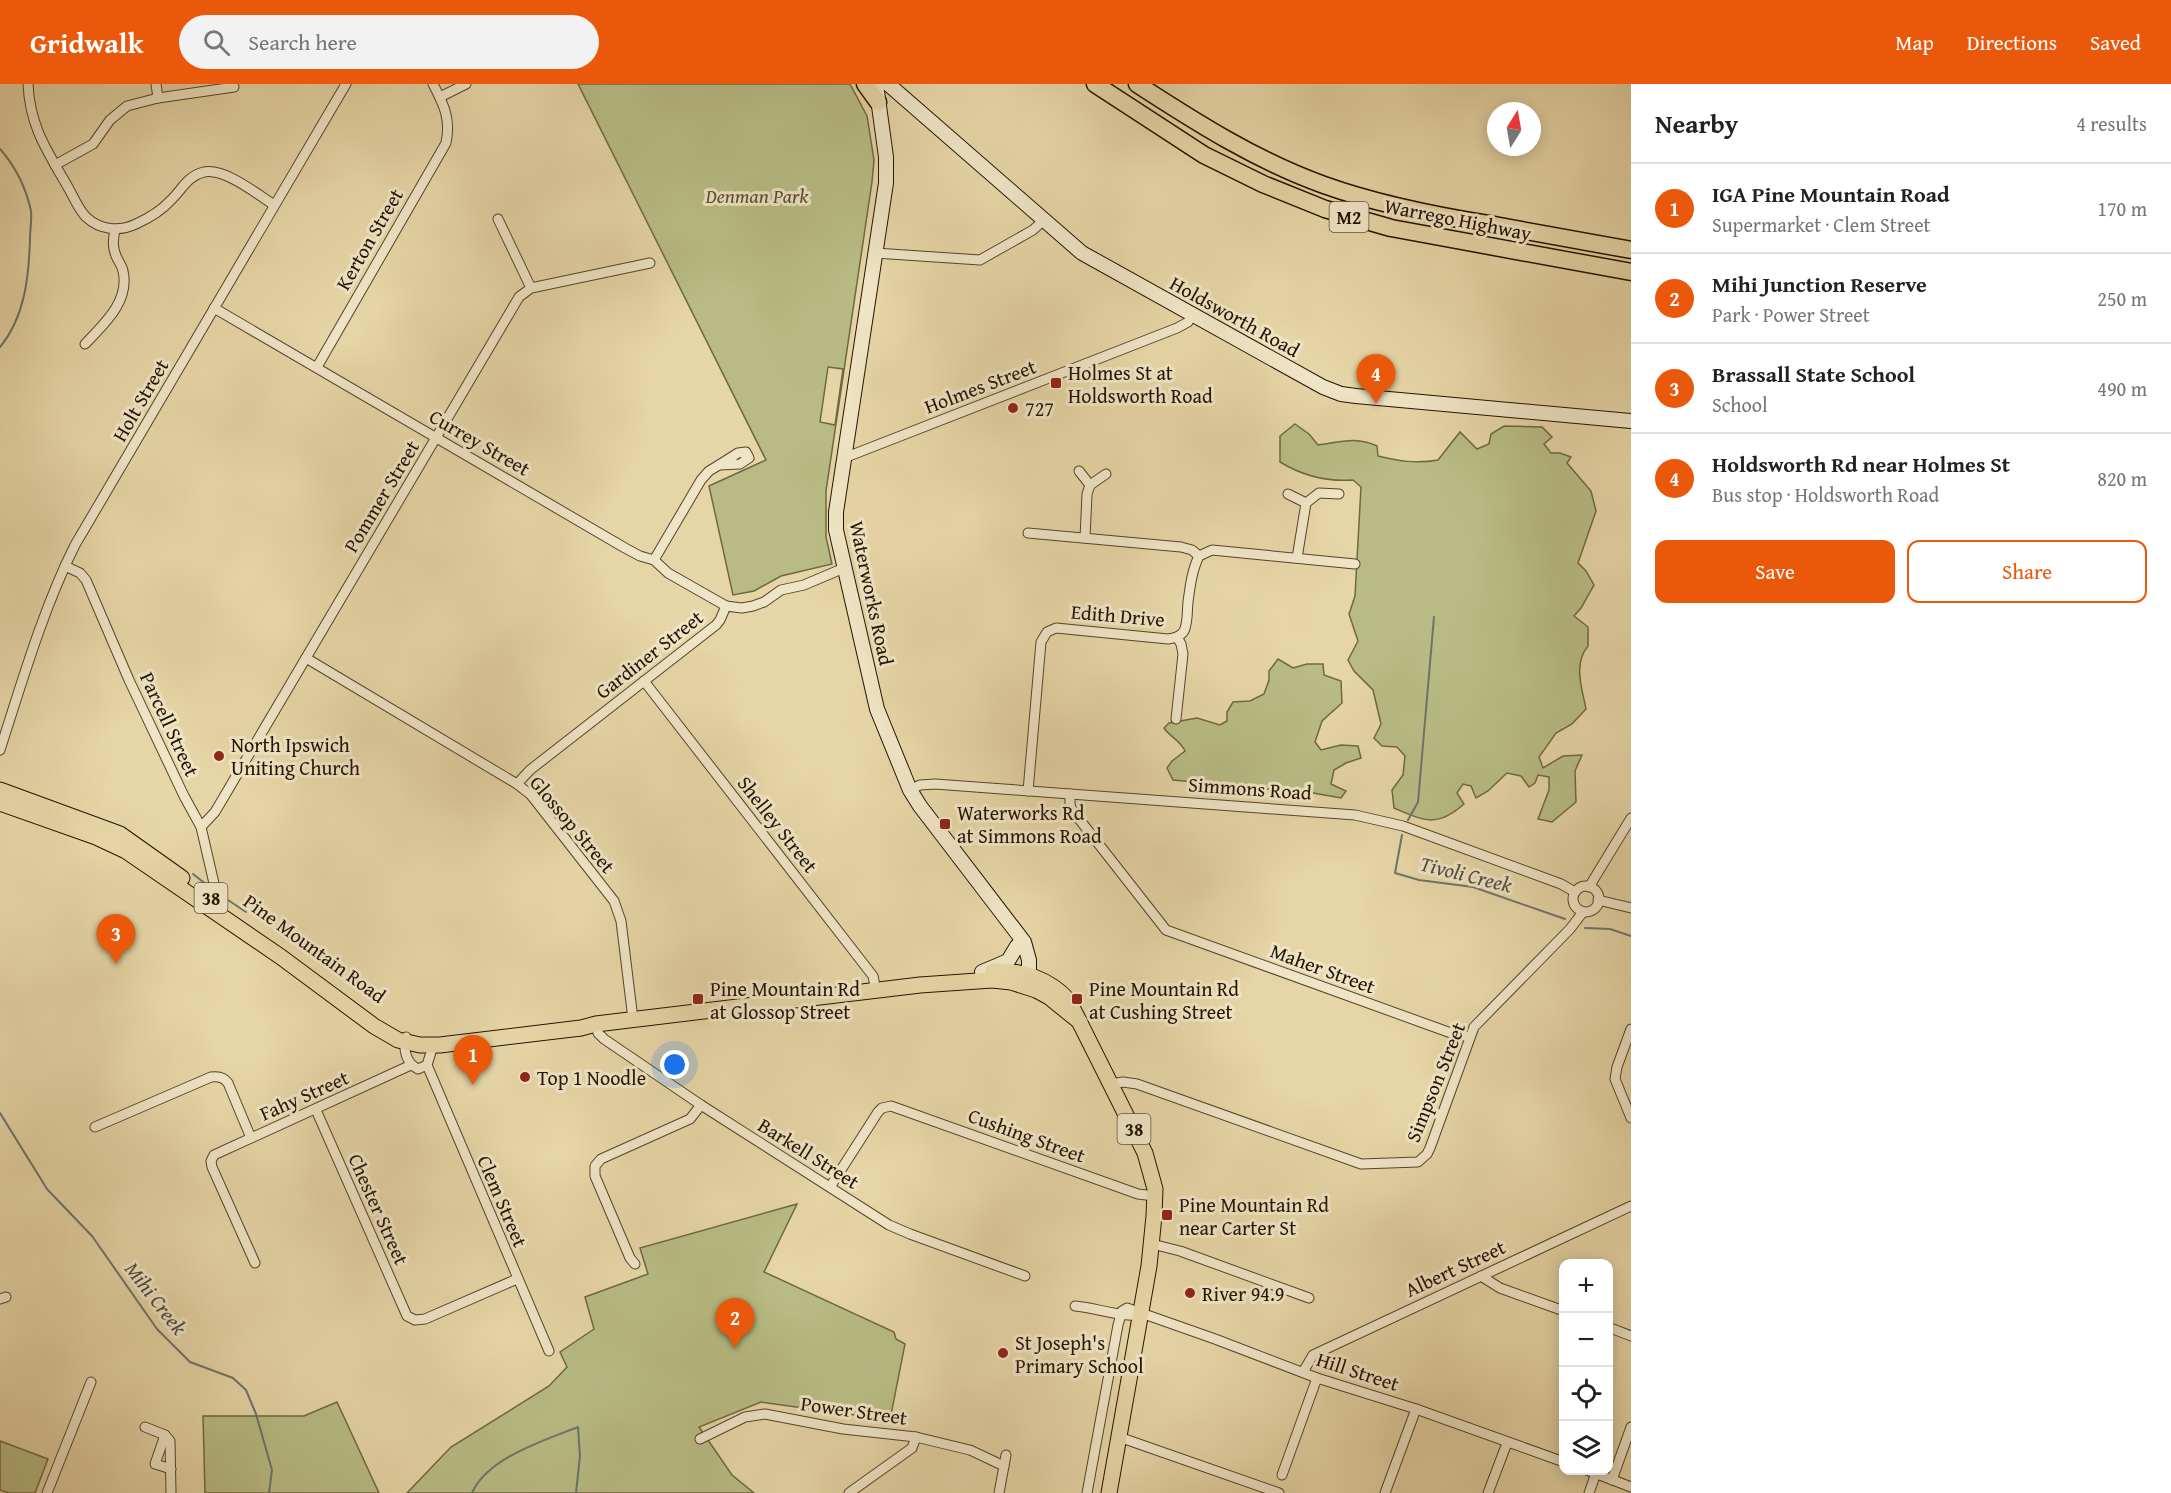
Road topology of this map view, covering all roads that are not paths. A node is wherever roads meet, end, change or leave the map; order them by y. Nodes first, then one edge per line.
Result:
1 (28, 84) edge
2 (156, 84) edge
3 (345, 84) edge
4 (433, 84) edge
5 (466, 84) edge
6 (865, 84) edge
7 (876, 84) edge
8 (888, 84) edge
9 (1095, 84) edge
10 (1137, 84) edge
11 (1154, 84) edge
12 (234, 87) dead end
13 (899, 94) junction
14 (440, 97) junction
15 (158, 98) junction
16 (878, 102) junction
17 (1205, 128) junction
18 (55, 165) junction
19 (274, 205) junction
20 (498, 219) dead end
21 (1044, 220) junction
22 (114, 230) junction
23 (1631, 250) edge
24 (875, 253) junction
25 (650, 263) dead end
26 (1631, 272) edge
27 (531, 288) junction
28 (214, 308) junction
29 (1192, 315) junction
30 (85, 344) dead end
31 (317, 367) junction
32 (1631, 421) edge
33 (436, 438) junction
34 (844, 458) junction
35 (719, 465) dead end
36 (1079, 471) dead end
37 (1106, 474) dead end
38 (1090, 484) junction
39 (1288, 494) dead end
40 (1339, 494) dead end
41 (1306, 503) junction
42 (1028, 532) dead end
43 (1085, 538) junction
44 (1199, 556) junction
45 (1297, 558) junction
46 (654, 560) junction
47 (1355, 564) dead end
48 (65, 566) junction
49 (844, 568) junction
50 (726, 606) junction
51 (1177, 637) junction
52 (306, 658) junction
53 (644, 681) junction
54 (1176, 718) dead end
55 (0, 750) edge
56 (517, 784) junction
57 (0, 790) edge
58 (910, 790) junction
59 (1028, 791) junction
60 (1071, 794) junction
61 (0, 803) edge
62 (1631, 818) edge
63 (201, 827) junction
64 (1589, 887) junction
65 (1575, 892) junction
66 (1598, 900) junction
67 (210, 903) junction
68 (1631, 908) edge
69 (1580, 915) junction
70 (1014, 928) junction
71 (1017, 946) junction
72 (982, 972) junction
73 (1022, 979) junction
74 (920, 985) junction
75 (876, 991) junction
76 (633, 1019) junction
77 (596, 1024) junction
78 (1631, 1029) edge
79 (1468, 1037) junction
80 (406, 1039) junction
81 (431, 1050) junction
82 (411, 1065) junction
83 (1111, 1084) junction
84 (700, 1105) junction
85 (316, 1110) junction
86 (1631, 1118) edge
87 (95, 1127) dead end
88 (251, 1138) junction
89 (830, 1187) junction
90 (1155, 1196) junction
91 (1631, 1206) edge
92 (1152, 1244) junction
93 (255, 1263) dead end
94 (634, 1264) dead end
95 (1025, 1276) dead end
96 (1481, 1276) junction
97 (517, 1280) junction
98 (1144, 1293) junction
99 (1309, 1298) dead end
100 (1076, 1306) dead end
101 (1559, 1310) edge
102 (1121, 1313) junction
103 (1141, 1314) junction
104 (1613, 1330) edge
105 (1631, 1336) edge
106 (549, 1351) dead end
107 (1303, 1372) junction
108 (1317, 1378) junction
109 (91, 1382) dead end
110 (1416, 1409) junction
111 (145, 1427) dead end
112 (1631, 1427) edge
113 (165, 1435) junction
114 (916, 1437) junction
115 (1119, 1437) junction
116 (700, 1439) dead end
117 (1507, 1443) junction
118 (1006, 1455) dead end
119 (1559, 1461) edge
120 (1004, 1466) junction
121 (171, 1469) junction
122 (1282, 1475) dead end
123 (1591, 1475) edge
124 (1600, 1475) edge
125 (1612, 1479) junction
126 (1631, 1487) edge
127 (47, 1493) edge
128 (171, 1493) edge
129 (849, 1493) edge
130 (999, 1493) edge
131 (1087, 1493) edge
132 (1109, 1493) edge
133 (1279, 1493) edge
134 (1385, 1493) edge
135 (1488, 1493) edge
136 (1588, 1493) edge

1 - 18 street
2 - 15 street
3 - 19 street, Holt Street
4 - 14 street
5 - 14 street
6 - 16 highway
7 - 16 main road, Waterworks Road
8 - 13 main road, Holdsworth Road
9 - 26 highway, Warrego Highway / M2
10 - 17 highway, Warrego Highway / M2
11 - 17 highway
12 - 15 street
13 - 16 main road
13 - 21 main road, Holdsworth Road
14 - 31 street, Kerton Street
15 - 18 street
16 - 24 main road, Waterworks Road
17 - 23 highway, Warrego Highway / M2
18 - 22 street
19 - 22 street
19 - 28 street, Holt Street
20 - 27 street
21 - 24 street
21 - 29 main road, Holdsworth Road
22 - 30 street
24 - 34 main road, Waterworks Road
25 - 27 street
27 - 33 street, Pommer Street
28 - 31 street, Currey Street
28 - 48 street, Holt Street
29 - 32 main road, Holdsworth Road
29 - 34 street, Holmes Street
31 - 33 street, Currey Street
33 - 46 street, Currey Street
33 - 52 street, Pommer Street
34 - 49 main road, Waterworks Road
35 - 46 street
36 - 38 street
37 - 38 street
38 - 43 street
39 - 41 street
40 - 41 street
41 - 45 street
42 - 43 street
43 - 44 street
44 - 45 street
44 - 51 street, Edith Drive
45 - 47 street
46 - 50 street, Currey Street
48 - 55 street, Holt Street
48 - 63 street, Parcell Street
49 - 50 street, Gardiner Street
49 - 58 main road, Waterworks Road
50 - 53 street, Gardiner Street
51 - 54 street
51 - 59 street, Edith Drive
52 - 56 street, Glossop Street
52 - 63 street, Pommer Street
53 - 56 street, Gardiner Street
53 - 75 street, Shelley Street
56 - 76 street, Glossop Street
57 - 67 main road, Pine Mountain Road / 38
58 - 59 street, Simmons Road
58 - 70 main road, Waterworks Road
59 - 60 street, Simmons Road
60 - 65 street, Simmons Road
60 - 79 street, Maher Street
61 - 67 main road, Pine Mountain Road / 38
62 - 64 street
63 - 67 street, Parcell Street
64 - 65 street
64 - 66 street
65 - 69 street
66 - 68 street
66 - 69 street
67 - 80 main road, Pine Mountain Road / 38
69 - 79 street, Simpson Street
70 - 71 main road, Waterworks Road
70 - 73 main road, Waterworks Road
71 - 72 main road
71 - 73 main road, Waterworks Road
72 - 73 main road, Pine Mountain Road / 38
72 - 74 main road, Pine Mountain Road / 38
73 - 74 main road, Pine Mountain Road / 38
73 - 83 main road, Pine Mountain Road / 38
74 - 75 main road, Pine Mountain Road / 38
75 - 76 main road, Pine Mountain Road / 38
76 - 77 main road, Pine Mountain Road / 38
77 - 81 main road, Pine Mountain Road / 38
77 - 84 street, Barkell Street
78 - 86 street
79 - 83 street, Simpson Street
80 - 81 main road, Pine Mountain Road / 38
80 - 82 street
81 - 82 street
81 - 97 street, Clem Street
82 - 85 street, Fahy Street
83 - 90 main road, Pine Mountain Road / 38
84 - 89 street, Barkell Street
84 - 94 street
85 - 88 street, Fahy Street
85 - 97 street, Chester Street
87 - 88 street
88 - 93 street, Fahy Street
89 - 90 street, Cushing Street
89 - 95 street, Barkell Street
90 - 92 main road, Pine Mountain Road / 38
91 - 96 street, Albert Street
92 - 98 main road, Pine Mountain Road / 38
92 - 99 street
96 - 101 street
96 - 107 street, Albert Street
97 - 106 street, Clem Street
98 - 102 street
98 - 103 main road, Pine Mountain Road / 38
100 - 102 street
102 - 103 street
102 - 131 street
103 - 107 street, Hill Street
103 - 115 main road, Pine Mountain Road / 38
104 - 105 street
107 - 108 street, Hill Street
108 - 110 street, Hill Street
108 - 122 street
109 - 127 street
110 - 117 street, Hill Street
110 - 134 street
111 - 113 street
112 - 125 street
113 - 121 street
113 - 121 street
114 - 116 street, Power Street
114 - 120 street, Power Street
114 - 129 street
115 - 132 main road, Pine Mountain Road / 38
115 - 133 street
117 - 119 street, Hill Street
117 - 135 street
118 - 120 street
120 - 130 street
121 - 128 street
123 - 136 street
124 - 125 street
125 - 126 street

